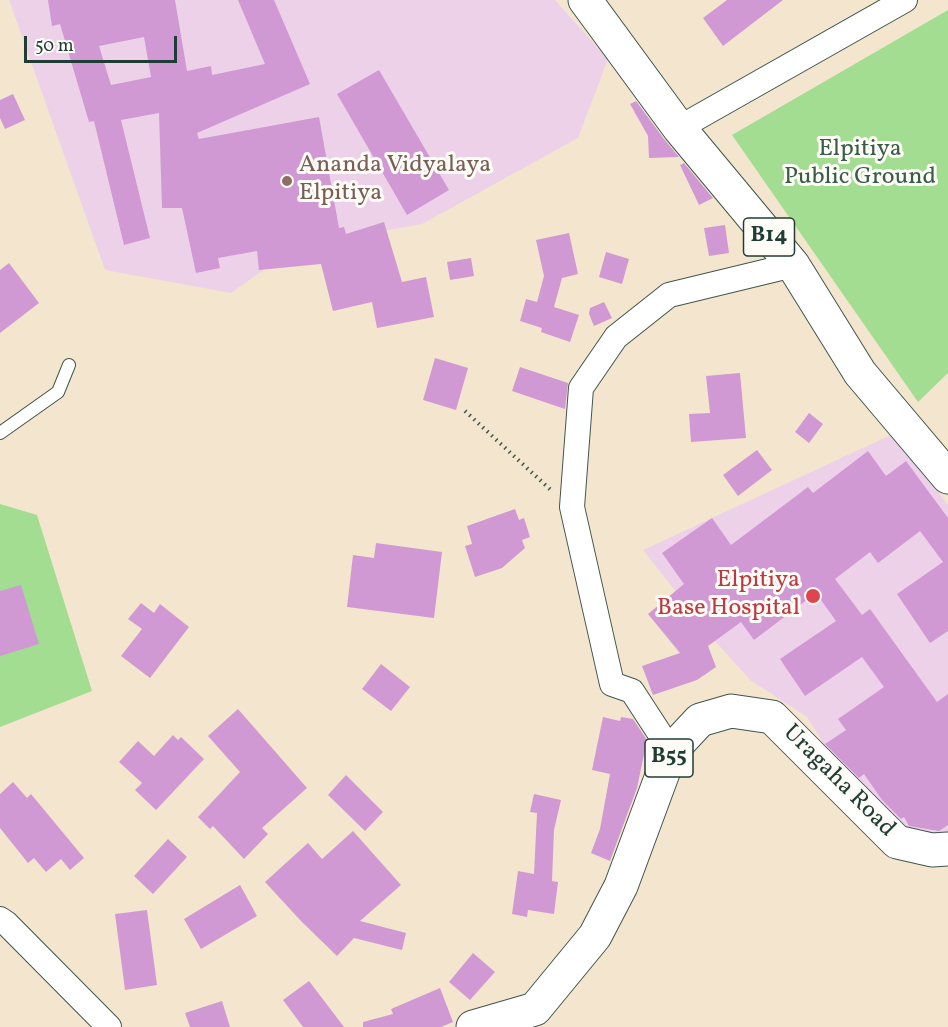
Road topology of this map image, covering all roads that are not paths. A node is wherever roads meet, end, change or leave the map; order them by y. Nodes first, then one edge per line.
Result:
1 (585, 0) edge
2 (905, 0) edge
3 (679, 128) junction
4 (793, 265) junction
5 (69, 365) dead end
6 (0, 433) edge
7 (948, 477) edge
8 (671, 751) junction
9 (948, 849) edge
10 (0, 919) edge
11 (109, 1027) edge
12 (473, 1027) edge

1 - 3 main road, B14
2 - 3 street
3 - 4 main road, B14
4 - 7 main road, B14
4 - 8 street
5 - 6 lane
8 - 9 main road, Uragaha Road / B55
8 - 12 main road, Uragaha Road / B55
10 - 11 street

